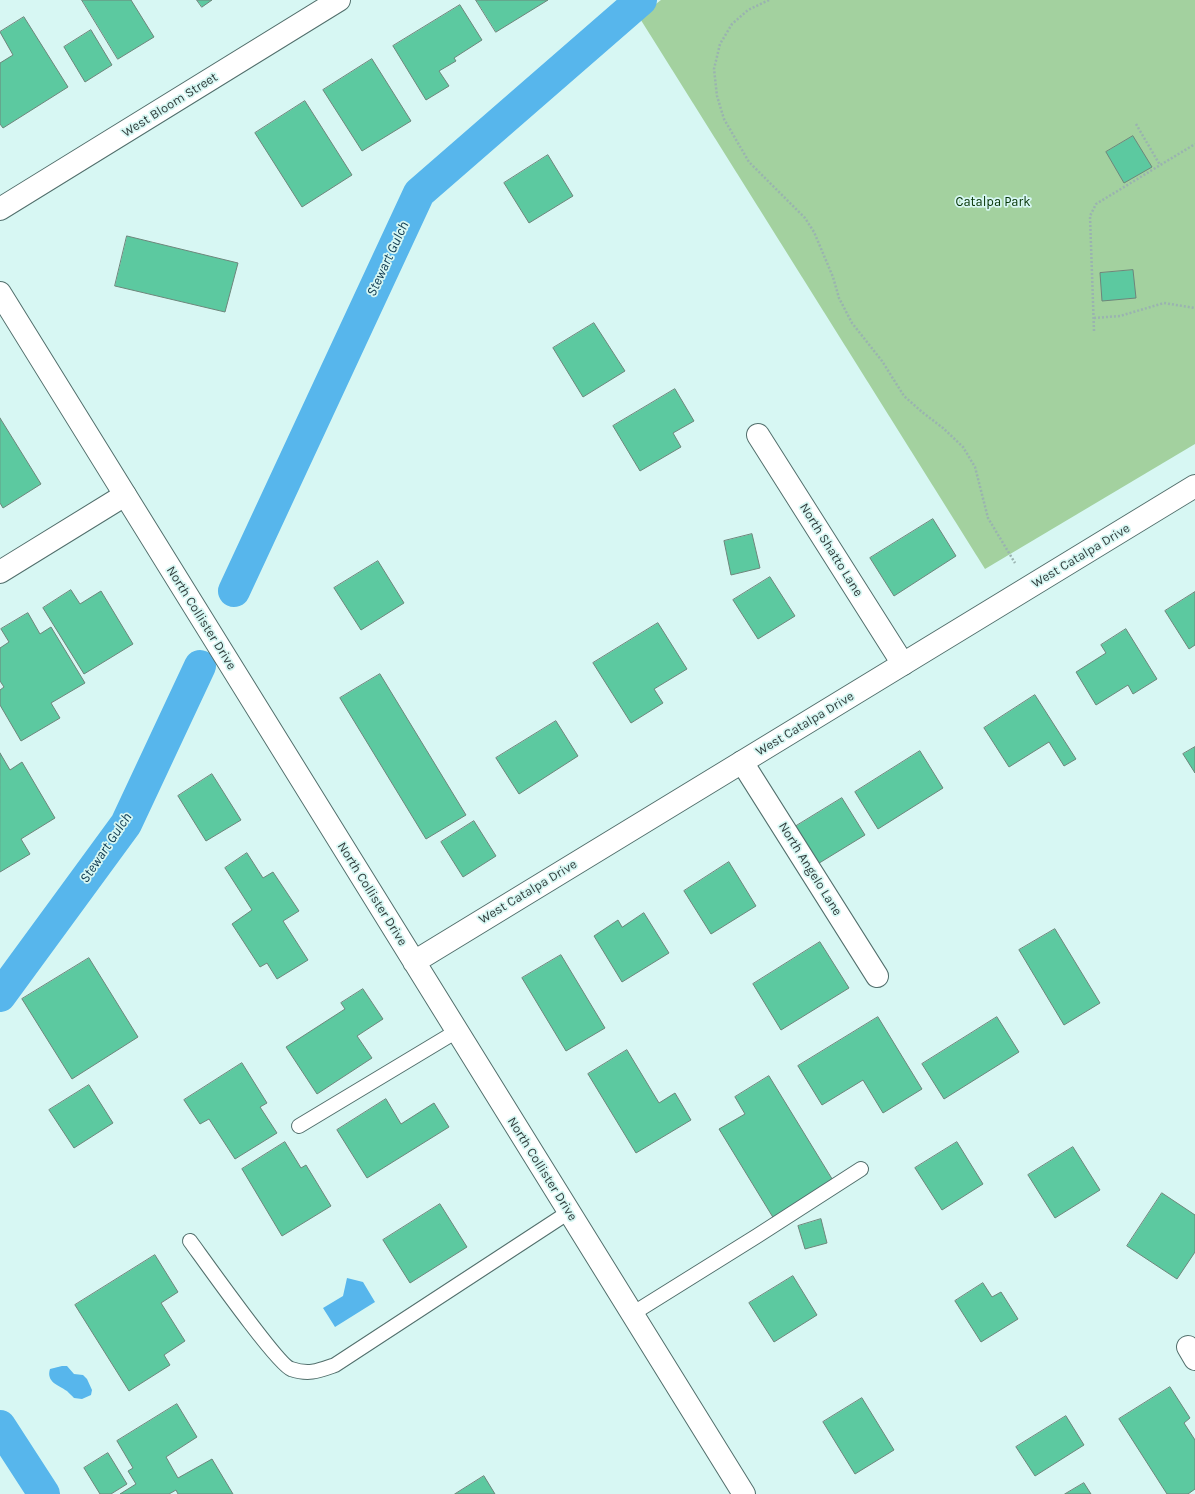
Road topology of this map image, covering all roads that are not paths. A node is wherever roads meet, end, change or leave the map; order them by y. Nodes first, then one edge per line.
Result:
1 (339, 0) edge
2 (0, 209) edge
3 (0, 293) edge
4 (758, 435) dead end
5 (1195, 486) edge
6 (125, 495) junction
7 (0, 572) edge
8 (903, 664) junction
9 (742, 762) junction
10 (414, 962) junction
11 (878, 976) dead end
12 (457, 1031) junction
13 (299, 1126) dead end
14 (861, 1169) dead end
15 (569, 1212) junction
16 (190, 1241) dead end
17 (632, 1314) junction
18 (744, 1494) edge

1 - 2 street, West Bloom Street
3 - 6 street, North Collister Drive
4 - 8 street, North Shatto Lane
5 - 8 street, West Catalpa Drive
6 - 7 street
6 - 10 street, North Collister Drive
8 - 9 street, West Catalpa Drive
9 - 10 street, West Catalpa Drive
9 - 11 street, North Angelo Lane
10 - 12 street, North Collister Drive
12 - 13 lane
12 - 15 street, North Collister Drive
14 - 17 lane
15 - 16 lane
15 - 17 street, North Collister Drive
17 - 18 street, North Collister Drive

